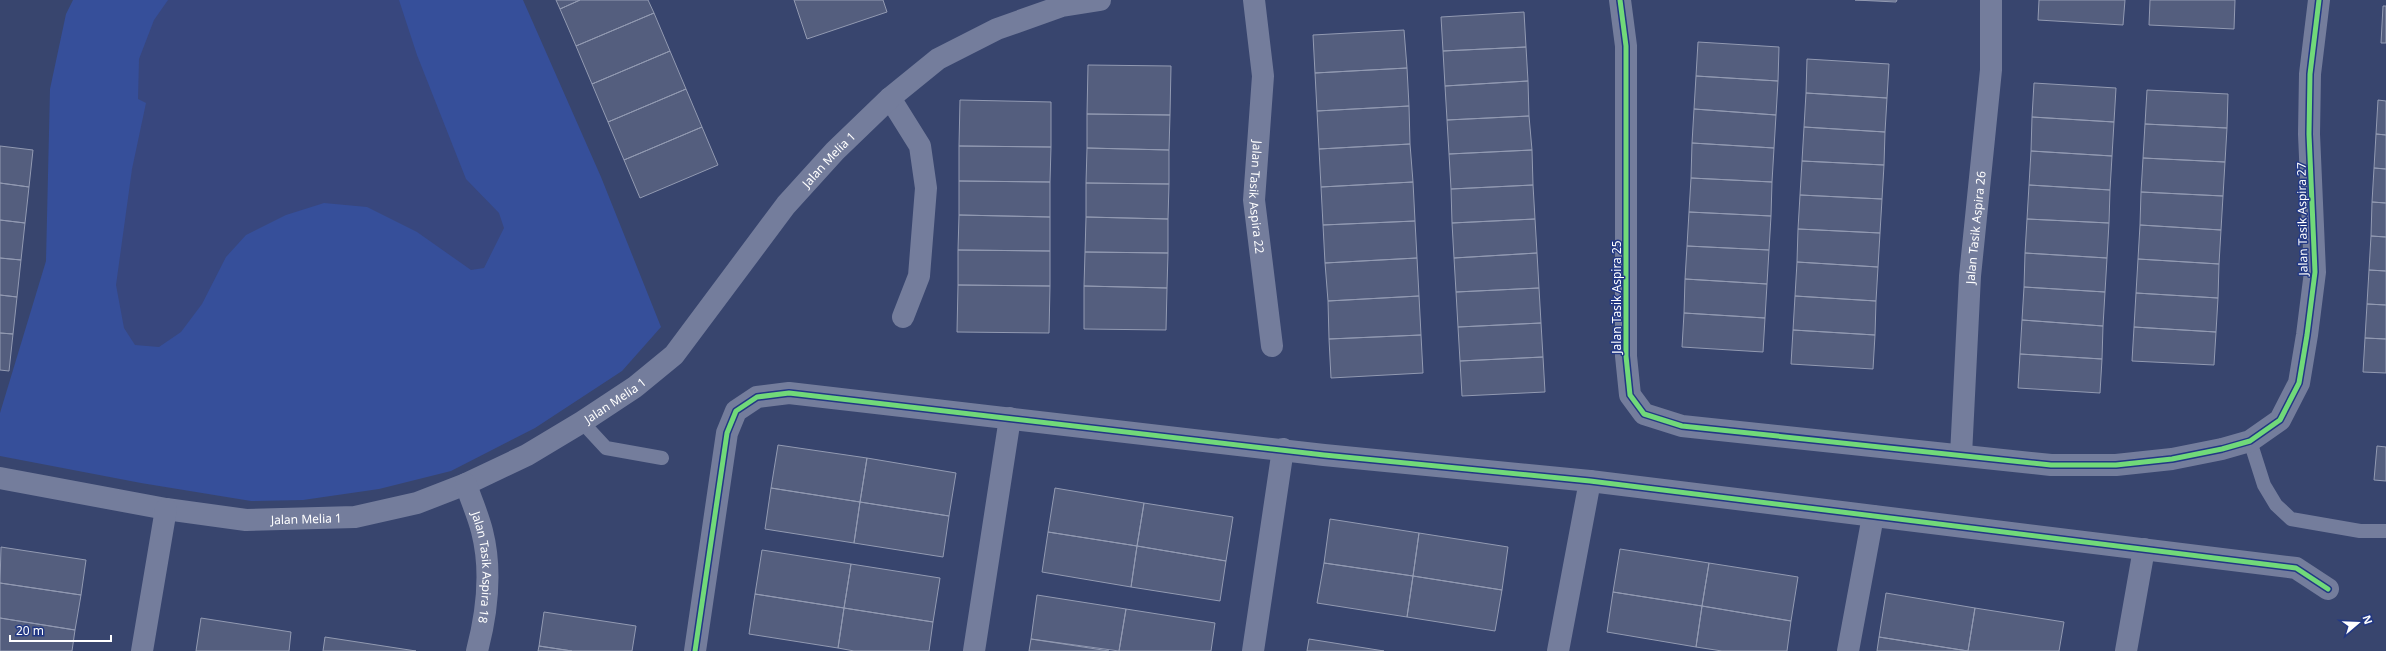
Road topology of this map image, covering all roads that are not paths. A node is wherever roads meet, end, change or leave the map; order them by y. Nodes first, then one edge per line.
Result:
1 (1100, 0) edge
2 (1254, 0) edge
3 (1620, 0) edge
4 (1991, 0) edge
5 (2319, 0) edge
6 (890, 98) junction
7 (903, 317) dead end
8 (1272, 346) dead end
9 (1010, 418) junction
10 (582, 422) junction
11 (2250, 441) junction
12 (1283, 449) junction
13 (1961, 455) junction
14 (662, 458) dead end
15 (0, 478) edge
16 (1590, 481) junction
17 (466, 484) junction
18 (166, 509) junction
19 (1873, 516) junction
20 (2386, 531) edge
21 (2144, 549) junction
22 (2328, 589) dead end
23 (142, 651) edge
24 (477, 651) edge
25 (695, 651) edge
26 (974, 651) edge
27 (1254, 651) edge
28 (1558, 651) edge
29 (1848, 651) edge
30 (2126, 651) edge

1 - 6 street, Jalan Melia 1
2 - 8 street, Jalan Tasik Aspira 22
3 - 13 street, Jalan Tasik Aspira 25
4 - 13 street, Jalan Tasik Aspira 26
5 - 11 street, Jalan Tasik Aspira 27
6 - 7 street
6 - 10 street, Jalan Melia 1
9 - 12 street
9 - 25 street
9 - 26 street
10 - 14 lane
10 - 17 street, Jalan Melia 1
11 - 13 street, Jalan Tasik Aspira 25
11 - 20 lane
12 - 16 street
12 - 27 street
15 - 18 street, Jalan Melia 1
16 - 19 street
16 - 28 street
17 - 18 street, Jalan Melia 1
17 - 24 street, Jalan Tasik Aspira 18
18 - 23 street
19 - 21 street
19 - 29 street
21 - 22 street
21 - 30 street

